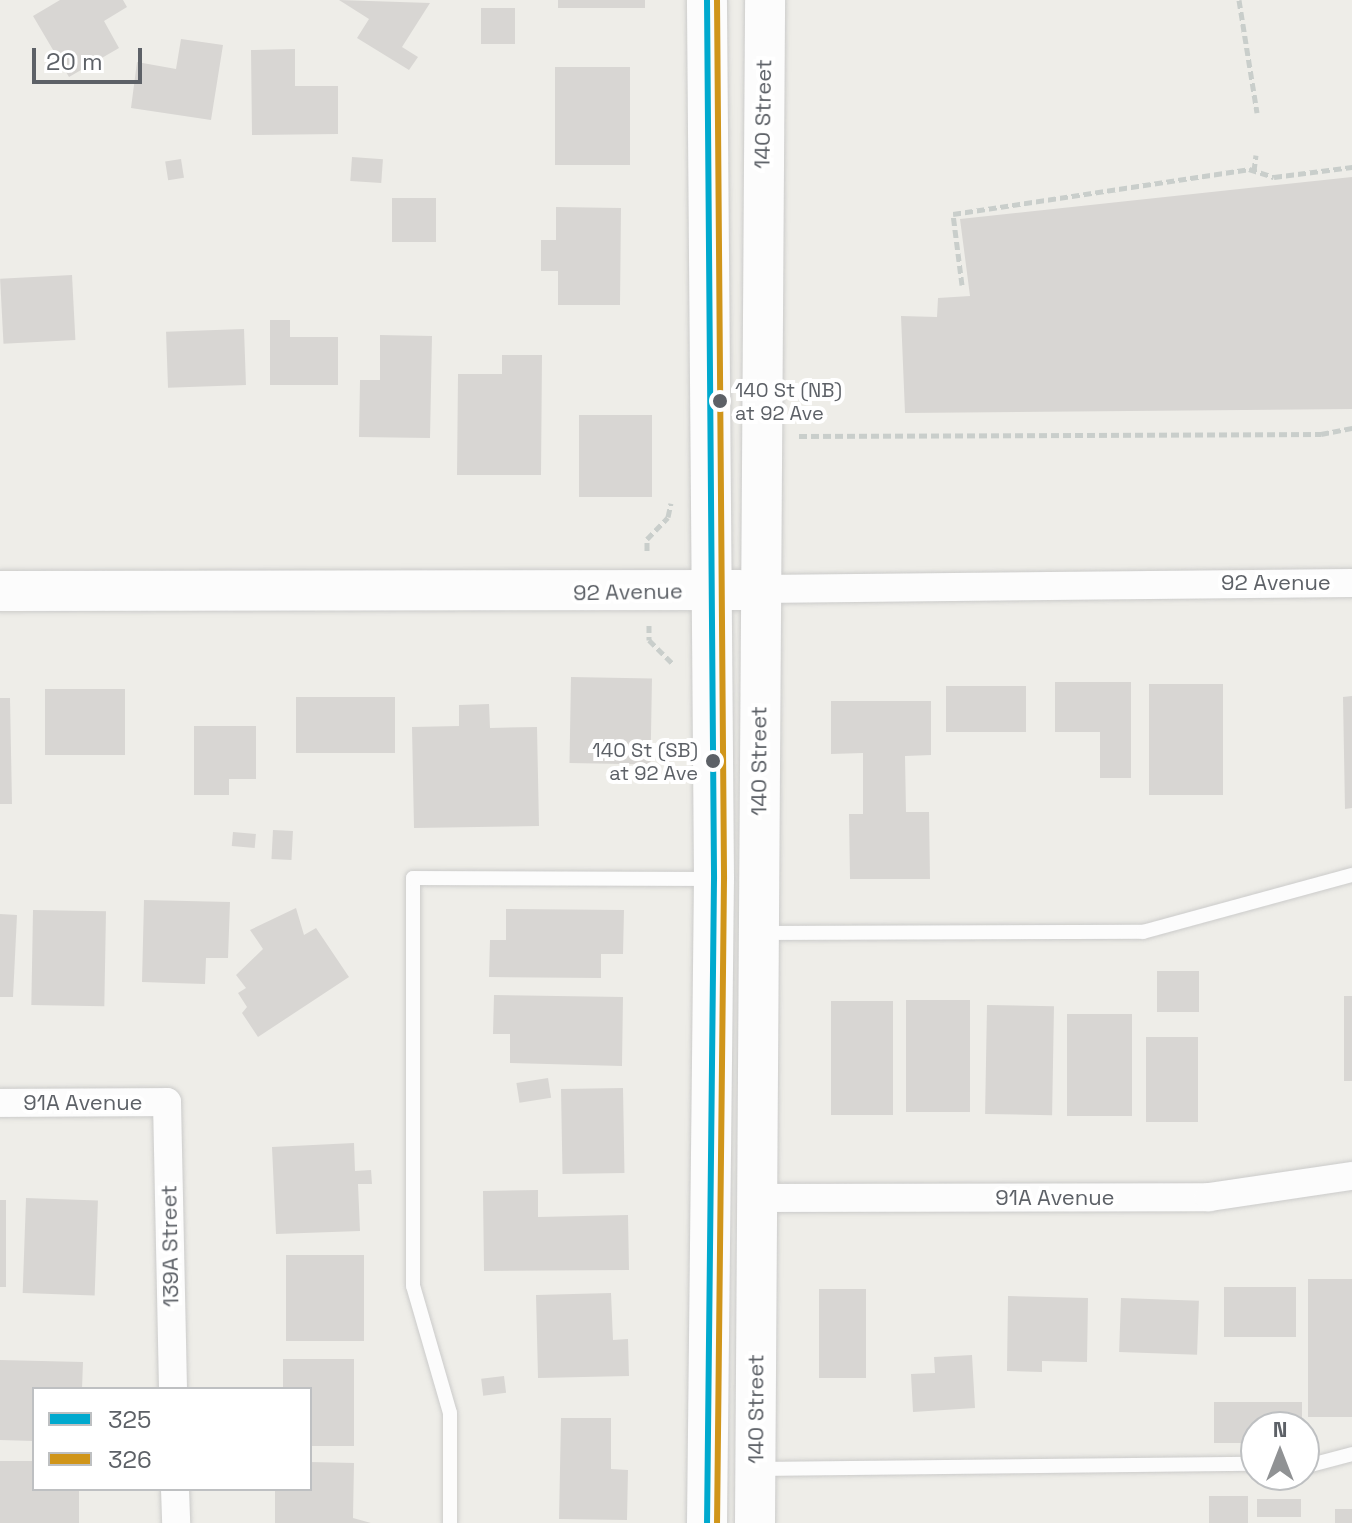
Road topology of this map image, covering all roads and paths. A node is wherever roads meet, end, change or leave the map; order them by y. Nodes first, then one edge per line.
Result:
1 (707, 0) edge
2 (765, 0) edge
3 (1239, 0) edge
4 (1257, 113) dead end
5 (1256, 155) dead end
6 (1352, 167) edge
7 (1254, 171) junction
8 (962, 285) dead end
9 (1352, 428) edge
10 (798, 436) dead end
11 (670, 504) dead end
12 (647, 559) dead end
13 (1352, 583) edge
14 (760, 589) junction
15 (0, 591) edge
16 (712, 591) junction
17 (649, 624) dead end
18 (674, 673) dead end
19 (1352, 875) edge
20 (714, 879) junction
21 (759, 933) junction
22 (167, 1102) joint
23 (0, 1103) edge
24 (1352, 1176) edge
25 (757, 1198) junction
26 (173, 1387) edge
27 (1352, 1454) edge
28 (1320, 1463) edge
29 (1240, 1464) edge
30 (756, 1469) junction
31 (175, 1491) edge
32 (710, 1517) edge
33 (176, 1523) edge
34 (450, 1523) edge
35 (755, 1523) edge

1 - 16 main road, 140 Street
2 - 14 main road, 140 Street
3 - 4 path
5 - 7 path
6 - 7 path
7 - 8 path
9 - 10 path
11 - 12 path
13 - 14 street, 92 Avenue
14 - 16 main road, 92 Avenue
14 - 21 main road, 140 Street
15 - 16 main road, 92 Avenue
16 - 20 main road, 140 Street
17 - 18 path
19 - 21 lane
20 - 32 main road, 140 Street
20 - 34 lane
21 - 25 main road, 140 Street
22 - 23 street, 91A Avenue
22 - 26 street, 139A Street
24 - 25 street, 91A Avenue
25 - 30 main road, 140 Street
27 - 28 lane
29 - 30 lane
30 - 35 main road, 140 Street
31 - 33 street

